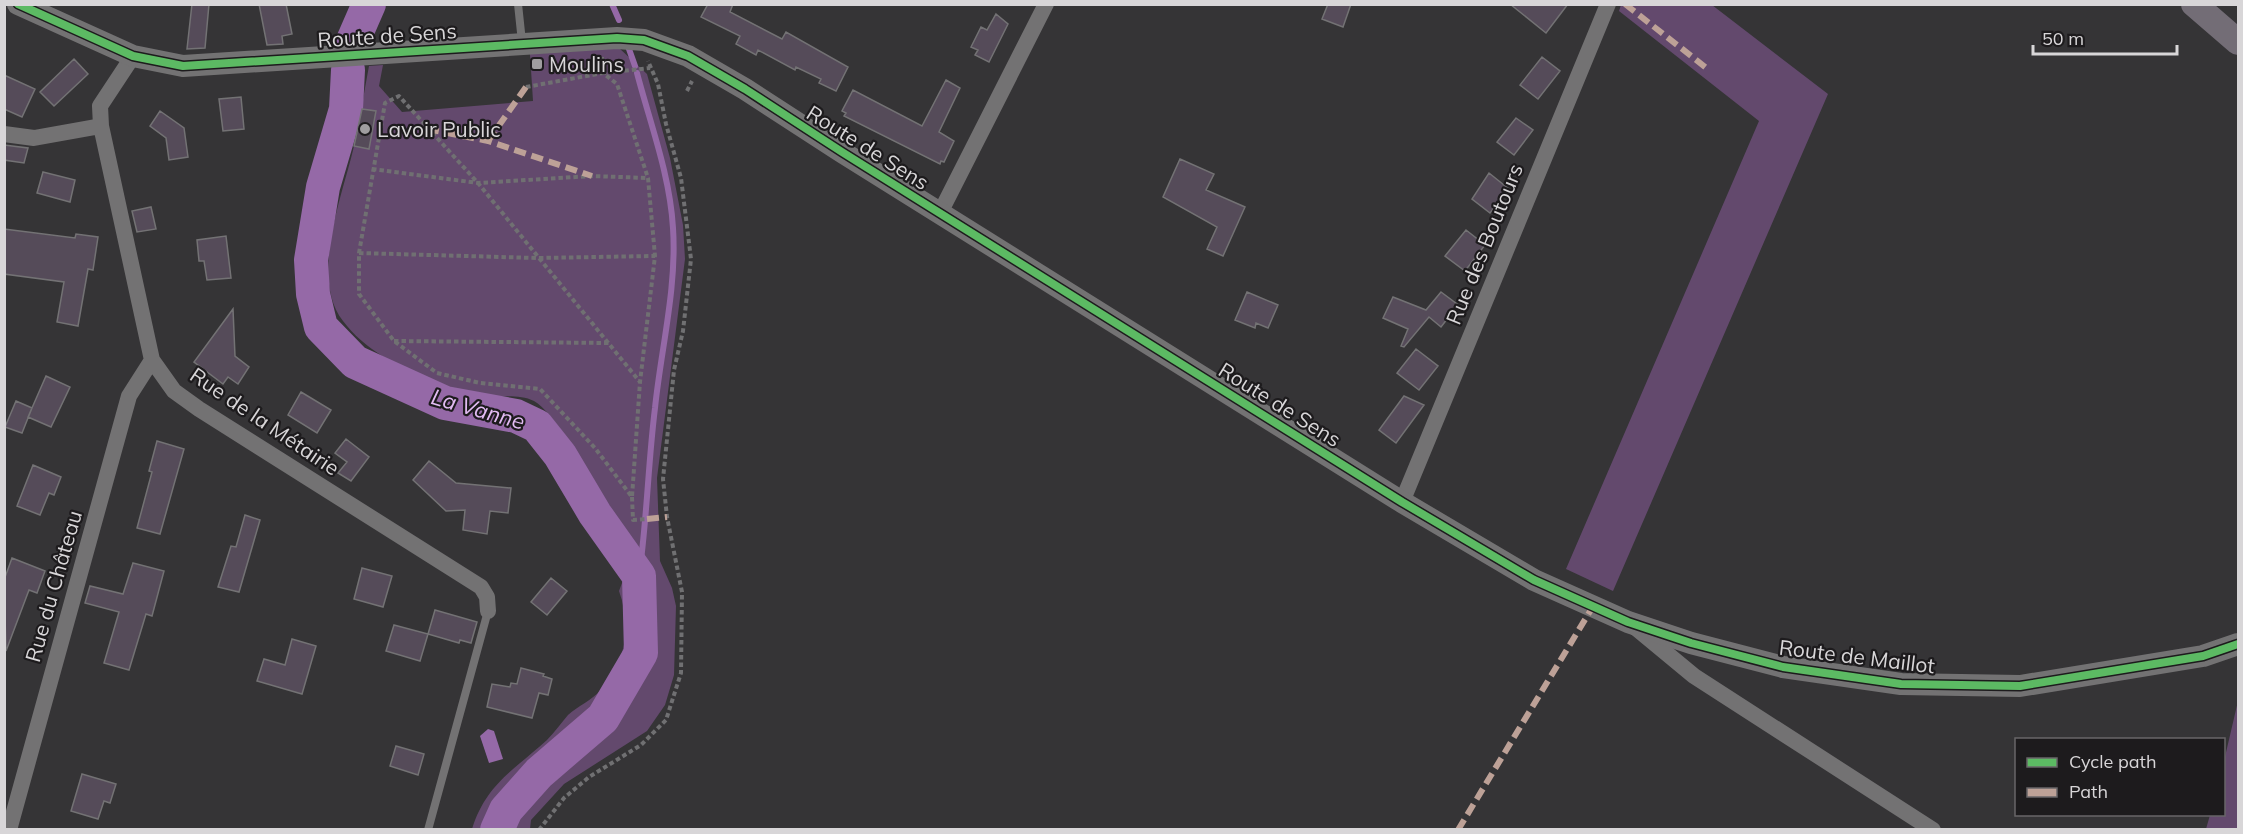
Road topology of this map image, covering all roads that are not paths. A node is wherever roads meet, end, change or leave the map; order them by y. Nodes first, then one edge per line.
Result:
1 (18, 4) edge
2 (518, 4) edge
3 (1046, 4) edge
4 (1608, 4) edge
5 (2194, 4) edge
6 (523, 42) junction
7 (2238, 42) edge
8 (134, 56) junction
9 (101, 126) junction
10 (4, 134) edge
11 (940, 213) junction
12 (152, 360) junction
13 (1402, 502) junction
14 (488, 611) joint
15 (1623, 620) junction
16 (2238, 644) edge
17 (9, 830) edge
18 (428, 830) edge
19 (1933, 830) edge

1 - 8 street, Route de Sens
2 - 6 lane
3 - 11 street
4 - 13 street, Rue des Boutours
5 - 7 main road
6 - 8 street, Route de Sens
6 - 11 street, Route de Sens
8 - 9 street
9 - 10 street
9 - 12 street, Rue de la Métairie
11 - 13 street, Route de Sens
12 - 14 street, Rue de la Métairie
12 - 17 street, Rue du Château
13 - 15 street, Route de Sens
14 - 18 lane
15 - 16 street, Route de Maillot
15 - 19 street

